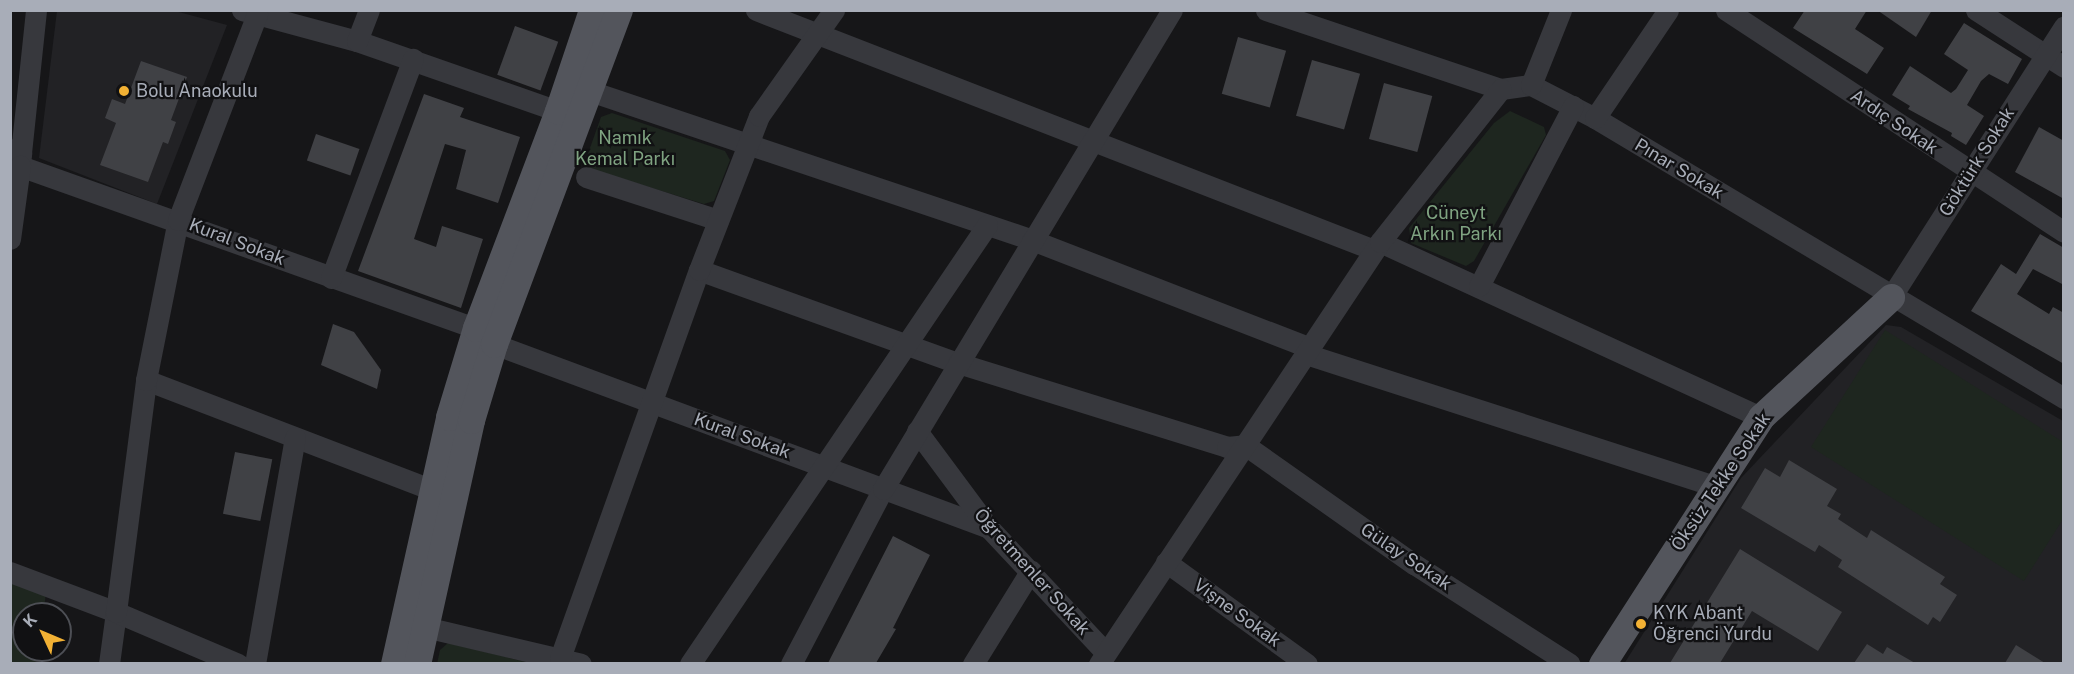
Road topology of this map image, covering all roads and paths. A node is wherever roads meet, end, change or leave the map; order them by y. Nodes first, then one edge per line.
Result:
1 (36, 10) edge
2 (369, 10) edge
3 (592, 10) edge
4 (619, 10) edge
5 (756, 10) edge
6 (834, 10) edge
7 (1172, 10) edge
8 (1266, 10) edge
9 (1561, 10) edge
10 (1668, 10) edge
11 (1726, 10) edge
12 (1976, 10) edge
13 (249, 12) edge
14 (2064, 27) edge
15 (814, 34) junction
16 (357, 41) junction
17 (2045, 55) junction
18 (413, 59) junction
19 (2064, 67) edge
20 (1531, 85) junction
21 (1501, 89) junction
22 (590, 91) junction
23 (1573, 106) junction
24 (558, 111) junction
25 (1595, 118) junction
26 (1094, 138) junction
27 (748, 144) junction
28 (17, 156) edge
29 (1970, 172) junction
30 (586, 177) dead end
31 (178, 220) junction
32 (718, 220) junction
33 (987, 225) junction
34 (2064, 232) edge
35 (10, 239) edge
36 (1032, 240) junction
37 (1377, 246) junction
38 (699, 270) junction
39 (331, 278) junction
40 (1479, 286) junction
41 (1892, 297) junction
42 (485, 336) junction
43 (907, 345) junction
44 (1309, 351) junction
45 (958, 363) junction
46 (146, 380) junction
47 (2064, 398) edge
48 (653, 403) junction
49 (1761, 417) junction
50 (917, 431) junction
51 (295, 438) junction
52 (1245, 445) junction
53 (825, 467) junction
54 (1715, 486) junction
55 (883, 489) junction
56 (432, 490) junction
57 (989, 528) junction
58 (1166, 562) junction
59 (1031, 570) junction
60 (10, 572) edge
61 (116, 612) junction
62 (425, 627) junction
63 (560, 658) junction
64 (1102, 658) edge
65 (110, 663) edge
66 (238, 663) edge
67 (255, 663) edge
68 (394, 663) edge
69 (417, 663) edge
70 (581, 663) edge
71 (690, 663) edge
72 (791, 663) edge
73 (973, 663) edge
74 (1307, 663) edge
75 (1570, 663) edge
76 (1602, 663) edge

1 - 28 street
2 - 16 street
3 - 24 main road
4 - 22 main road
5 - 15 street
6 - 15 street
7 - 26 street
8 - 21 street
9 - 20 street
10 - 25 street
11 - 29 street, Ardıç Sokak
12 - 17 street
13 - 16 street
13 - 31 street
14 - 17 street, Göktürk Sokak
15 - 26 street
15 - 27 street
16 - 18 street
17 - 19 street
17 - 29 street, Göktürk Sokak
18 - 24 street
18 - 39 street
20 - 21 street
20 - 23 street, Pınar Sokak
21 - 37 street
22 - 27 street
22 - 42 main road
23 - 25 street, Pınar Sokak
23 - 40 street
24 - 42 main road
25 - 41 street, Pınar Sokak
26 - 36 street
26 - 37 street
27 - 32 street
27 - 33 street
28 - 31 street, Kural Sokak
28 - 35 street
29 - 34 street, Ardıç Sokak
29 - 41 street, Göktürk Sokak
30 - 32 street
31 - 39 street, Kural Sokak
31 - 46 street
32 - 38 street
33 - 36 street
33 - 43 street
36 - 44 street
36 - 45 street
37 - 40 street
37 - 44 street
38 - 43 street
38 - 48 street
39 - 42 street, Kural Sokak
40 - 49 street
41 - 47 street, Pınar Sokak
41 - 49 main road, Öksüz Tekke Sokak
42 - 48 street, Kural Sokak
42 - 56 main road
42 - 62 main road
43 - 45 street
43 - 53 street
44 - 52 street
44 - 54 street
45 - 50 street
45 - 52 street
46 - 51 street
46 - 61 street
48 - 53 street, Kural Sokak
48 - 63 street
49 - 54 main road, Öksüz Tekke Sokak
50 - 55 street
50 - 57 street, Öğretmenler Sokak
51 - 56 street
51 - 67 street
52 - 58 street
52 - 75 street, Gülay Sokak
53 - 55 street, Kural Sokak
53 - 71 street
54 - 76 main road, Öksüz Tekke Sokak
55 - 57 street, Kural Sokak
55 - 72 street
56 - 68 main road
57 - 59 street, Öğretmenler Sokak
58 - 64 street
58 - 74 street, Vişne Sokak
59 - 64 street, Öğretmenler Sokak
59 - 73 street
60 - 61 street
61 - 65 street
61 - 66 street
62 - 63 street
62 - 69 main road
63 - 70 street

